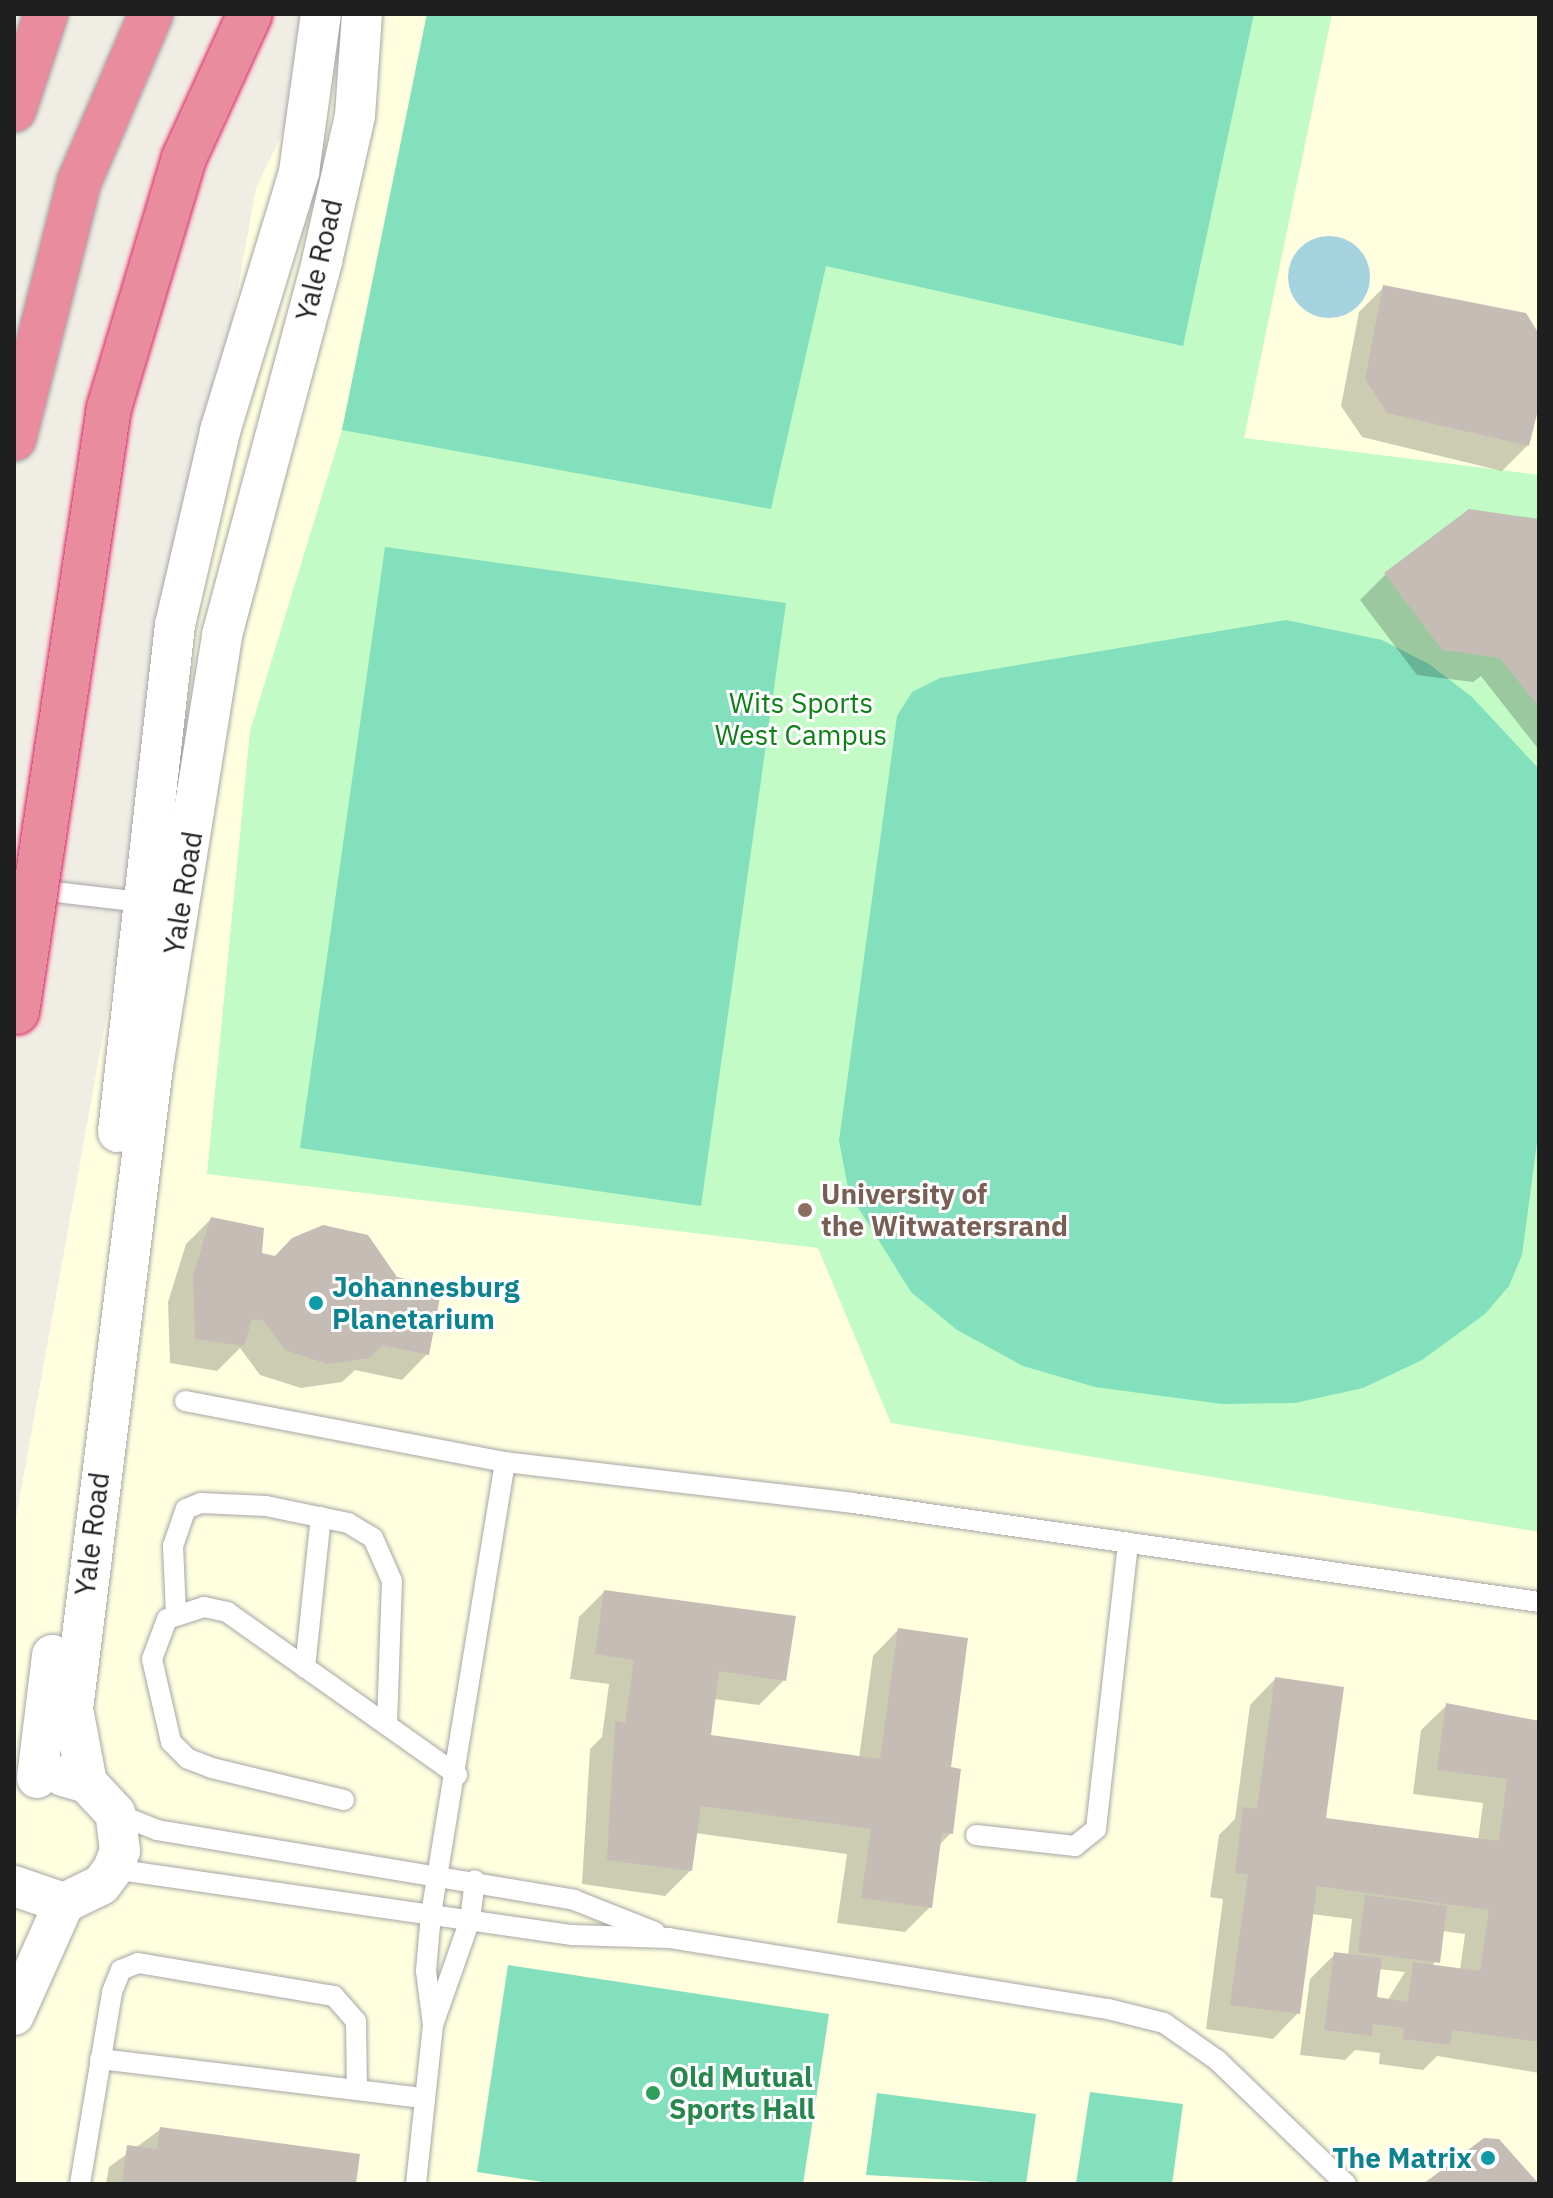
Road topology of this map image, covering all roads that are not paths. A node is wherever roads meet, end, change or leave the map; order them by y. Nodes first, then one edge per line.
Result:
1 (46, 14) edge
2 (151, 14) edge
3 (250, 14) edge
4 (321, 14) edge
5 (362, 14) edge
6 (14, 110) edge
7 (14, 439) edge
8 (14, 888) edge
9 (139, 901) junction
10 (181, 908) junction
11 (16, 1025) edge
12 (114, 1269) junction
13 (185, 1401) dead end
14 (505, 1462) junction
15 (321, 1517) junction
16 (1128, 1543) junction
17 (1539, 1602) edge
18 (176, 1614) junction
19 (305, 1668) junction
20 (387, 1725) junction
21 (457, 1775) junction
22 (87, 1783) junction
23 (25, 1785) edge
24 (344, 1800) dead end
25 (115, 1813) junction
26 (976, 1835) dead end
27 (113, 1869) junction
28 (437, 1872) junction
29 (475, 1880) junction
30 (14, 1886) edge
31 (64, 1903) junction
32 (431, 1914) junction
33 (470, 1920) junction
34 (669, 1938) junction
35 (14, 2015) edge
36 (433, 2025) junction
37 (100, 2059) junction
38 (357, 2089) junction
39 (423, 2098) junction
40 (80, 2184) edge
41 (416, 2184) edge
42 (1346, 2184) edge

1 - 6 highway
2 - 7 highway
3 - 11 highway, bridge
4 - 9 street, Yale Road
5 - 10 street, Yale Road
8 - 9 lane
9 - 10 lane
9 - 12 street, Yale Road
10 - 12 street, Yale Road
12 - 22 street, Yale Road
12 - 23 street, Yale Road
13 - 14 lane
14 - 16 lane
14 - 21 lane
15 - 18 lane
15 - 19 lane
15 - 20 lane
16 - 17 lane
16 - 26 lane
18 - 19 lane
18 - 24 lane
19 - 20 lane
20 - 21 lane
21 - 28 lane
22 - 23 street
22 - 25 street
25 - 27 street
25 - 28 lane
27 - 31 street
27 - 32 lane
28 - 29 lane
28 - 32 lane
29 - 33 lane
29 - 34 lane
30 - 31 street
31 - 35 street
32 - 33 lane
32 - 36 lane
33 - 34 lane
33 - 36 lane
34 - 42 lane
36 - 39 lane
37 - 38 lane
37 - 38 lane
37 - 40 lane
38 - 39 lane
39 - 41 lane

